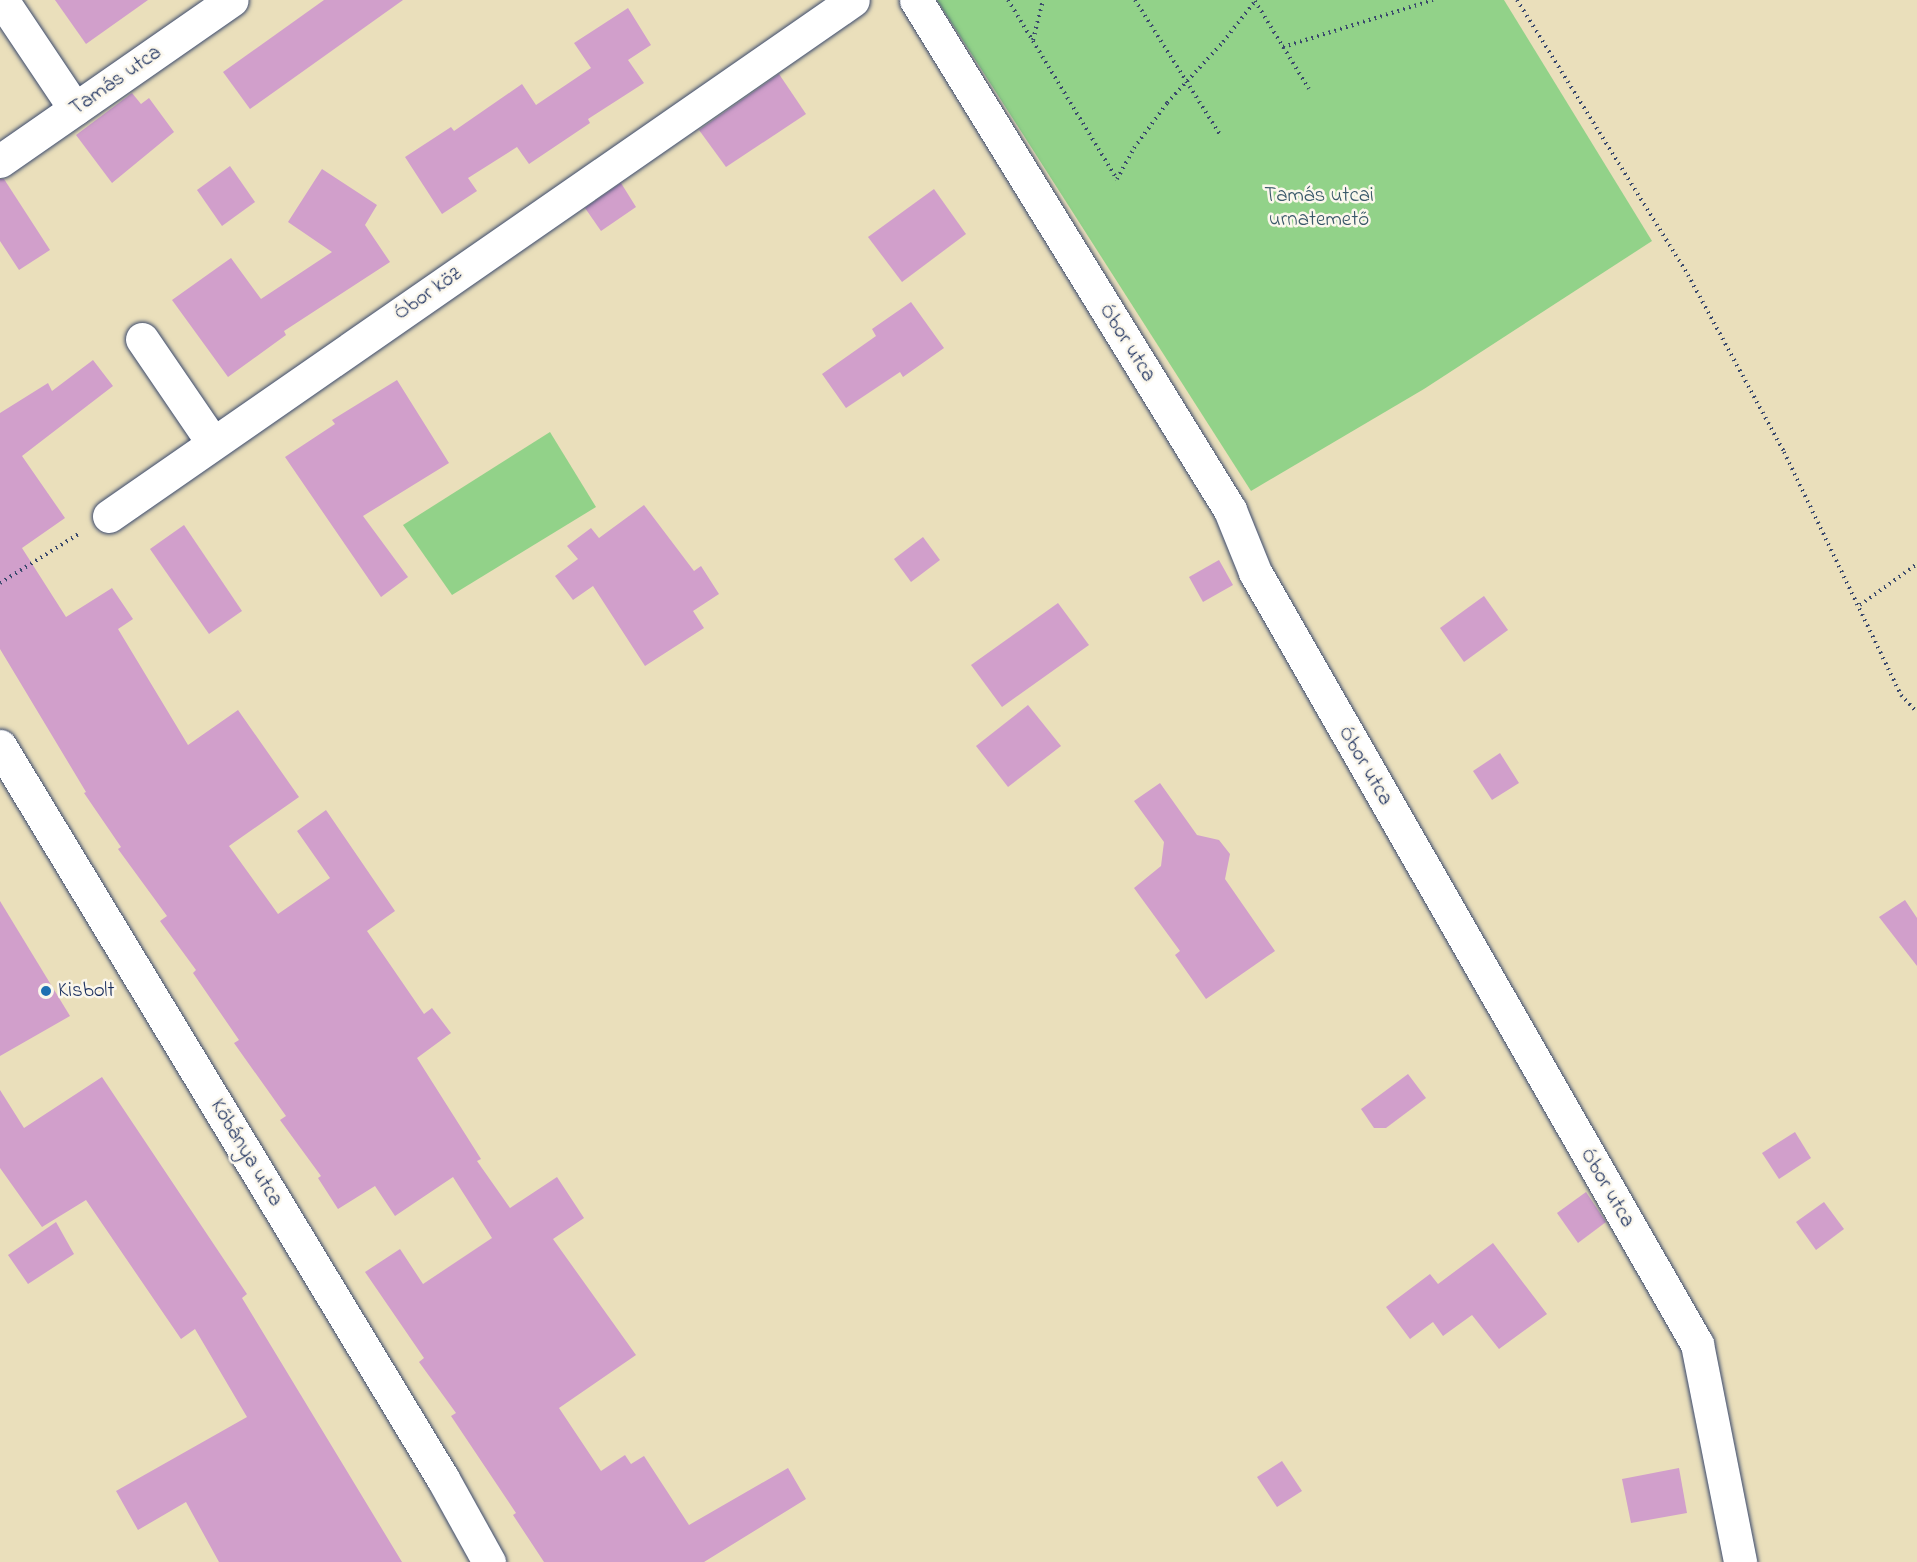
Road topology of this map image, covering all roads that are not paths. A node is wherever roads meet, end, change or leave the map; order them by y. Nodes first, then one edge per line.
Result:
1 (2, 0) edge
2 (232, 0) edge
3 (853, 0) edge
4 (916, 0) edge
5 (75, 109) junction
6 (0, 161) edge
7 (142, 339) dead end
8 (213, 444) junction
9 (109, 516) road end
10 (0, 746) edge
11 (489, 1562) edge
12 (1740, 1562) edge

1 - 5 street
2 - 5 street, Tamás utca
3 - 8 street, Óbor köz
4 - 12 street, Óbor utca
5 - 6 street, Tamás utca
7 - 8 street
8 - 9 street, Óbor köz
10 - 11 street, Kőbánya utca

